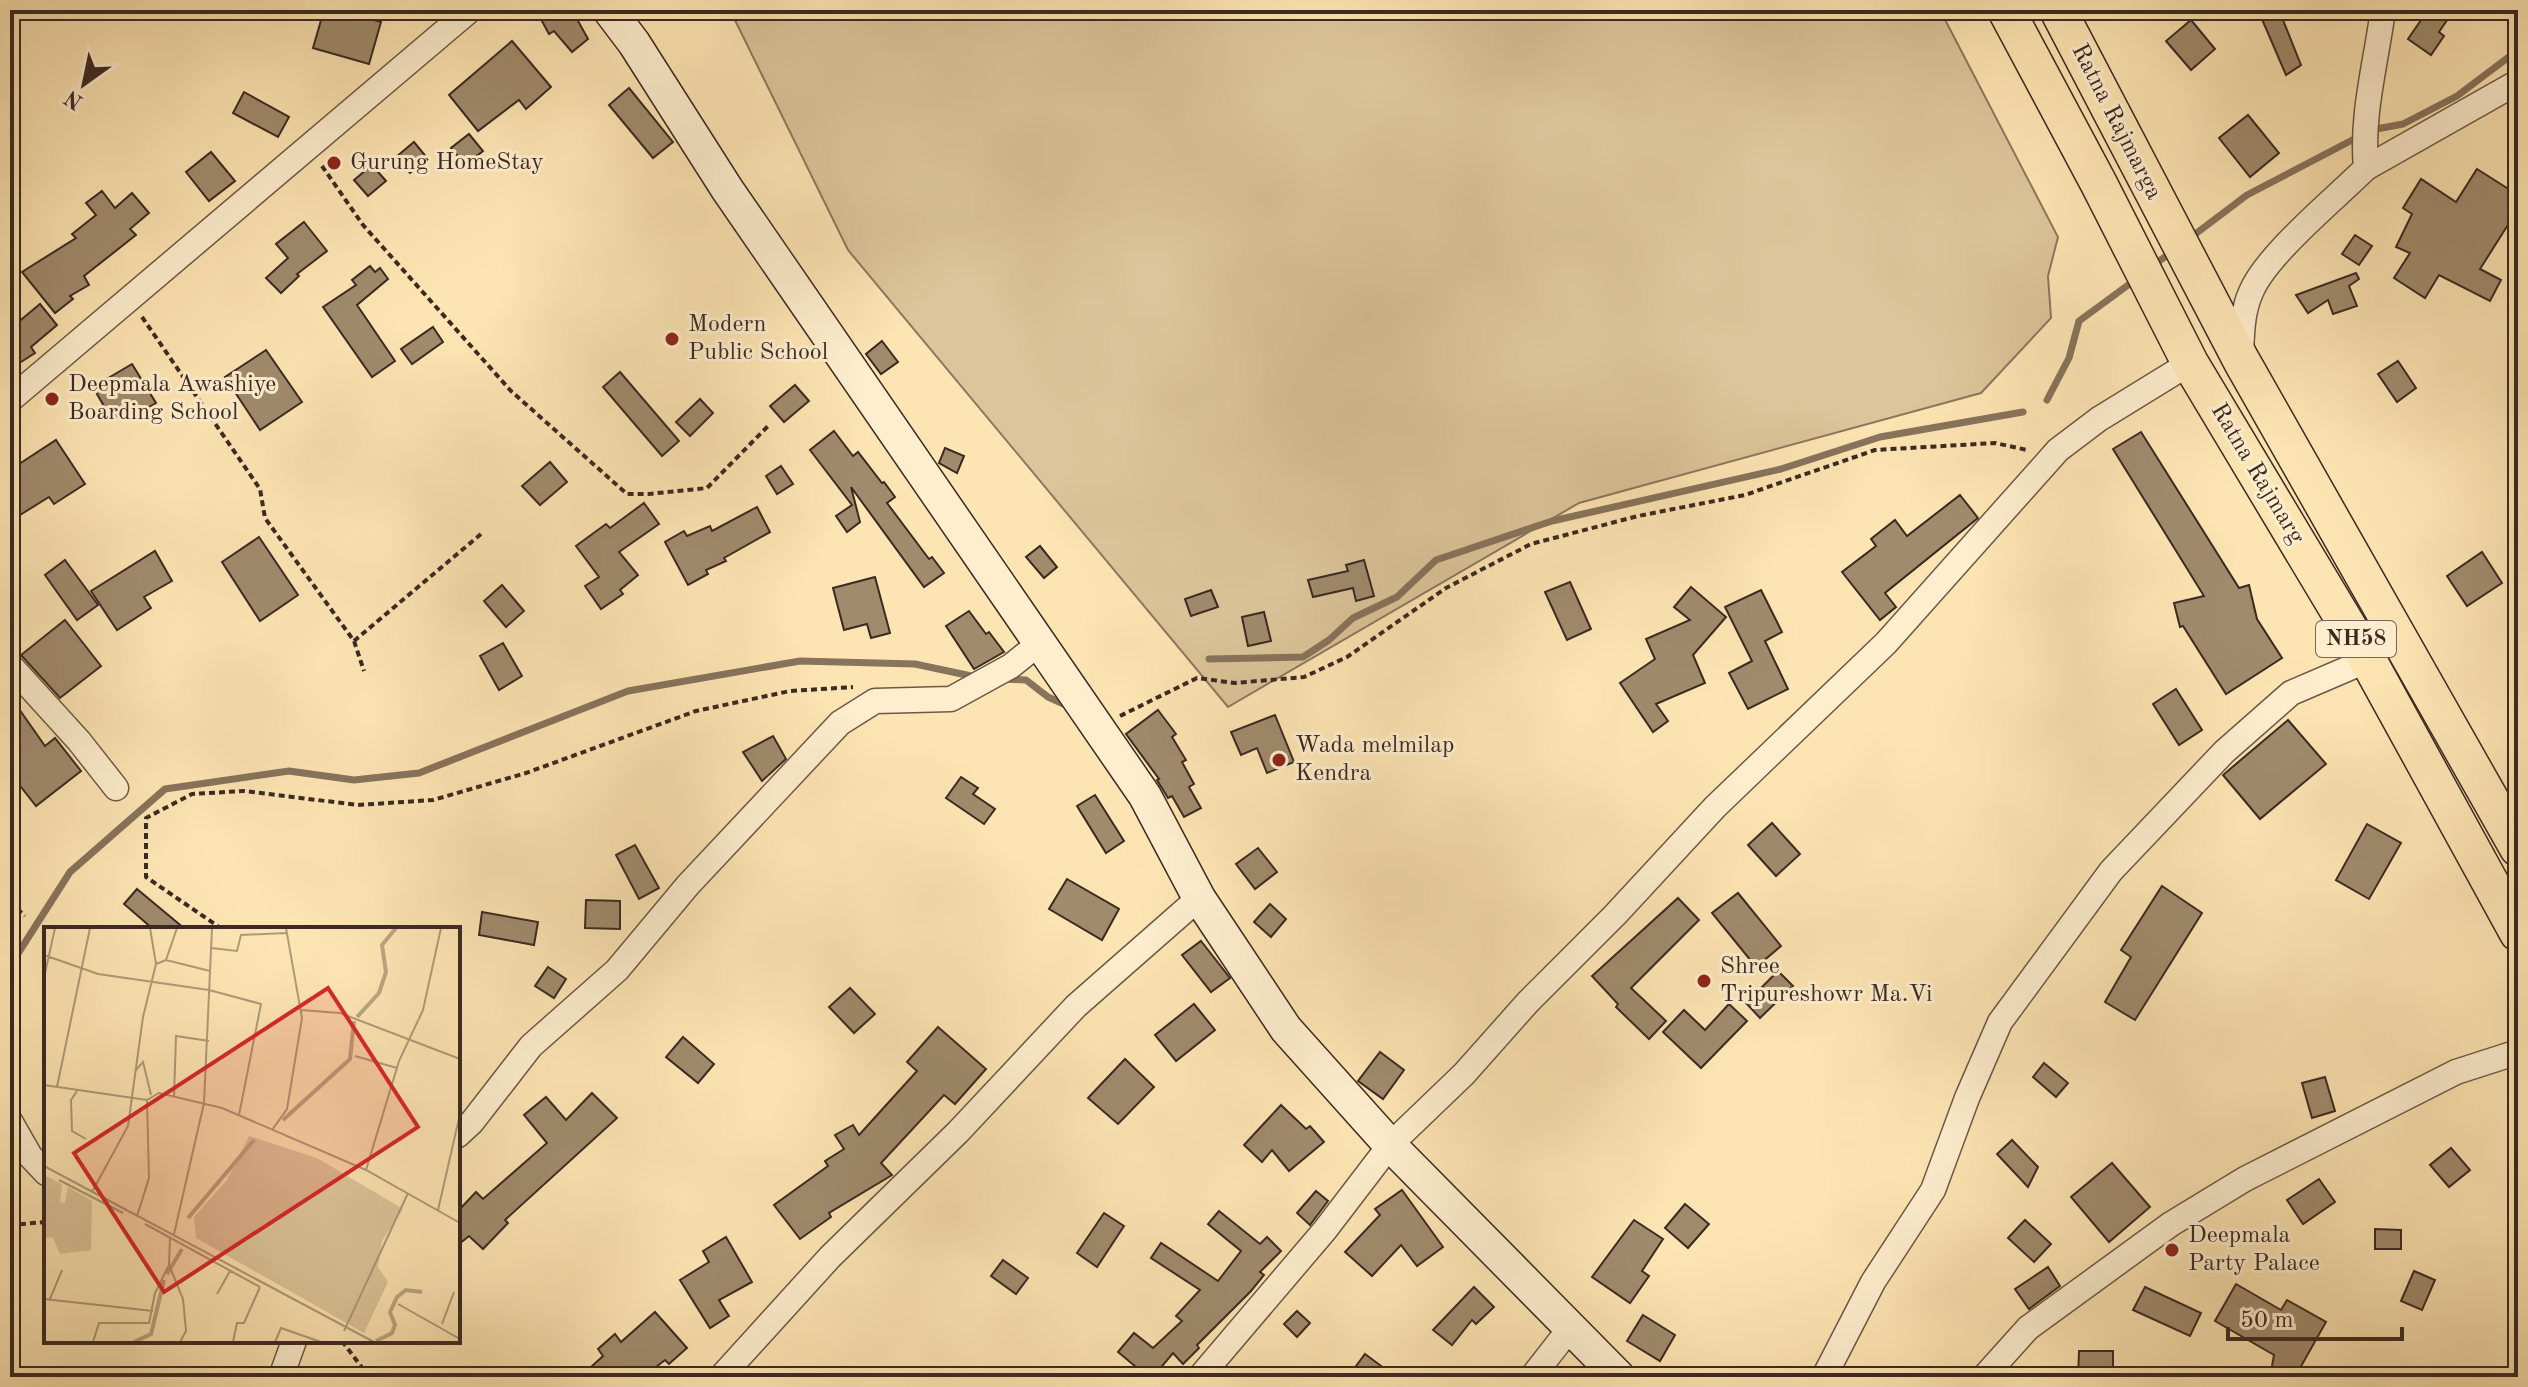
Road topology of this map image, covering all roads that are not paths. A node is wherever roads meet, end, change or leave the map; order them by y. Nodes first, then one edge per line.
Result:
1 (470, 10) edge
2 (609, 10) edge
3 (2006, 10) edge
4 (2058, 10) edge
5 (2383, 10) edge
6 (2518, 82) edge
7 (2366, 168) junction
8 (2174, 234) joint
9 (2187, 357) junction
10 (2241, 360) junction
11 (10, 400) edge
12 (1041, 642) junction
13 (2368, 660) junction
14 (10, 665) edge
15 (116, 788) dead end
16 (2518, 848) edge
17 (1199, 898) junction
18 (2518, 933) edge
19 (2518, 1052) edge
20 (10, 1121) edge
21 (460, 1133) edge
22 (1390, 1145) junction
23 (38, 1164) edge
24 (1571, 1327) junction
25 (721, 1377) edge
26 (1200, 1377) edge
27 (1532, 1377) edge
28 (1619, 1377) edge
29 (1824, 1377) edge
30 (1984, 1377) edge

1 - 11 street
2 - 12 main road
3 - 9 main road, Ratna Rajmarg / NH58
4 - 8 main road, Ratna Rajmarga / NH58
5 - 7 street
6 - 7 street
7 - 10 street
8 - 10 main road, Ratna Rajmarg / NH58
9 - 13 main road, Ratna Rajmarg / NH58
9 - 22 street
10 - 16 main road, Ratna Rajmarg / NH58
12 - 17 main road
12 - 21 street
13 - 18 main road, Ratna Rajmarg / NH58
13 - 29 street
14 - 15 street
17 - 22 main road
17 - 25 street
19 - 30 street
20 - 23 street
22 - 24 main road
22 - 26 street
24 - 27 street
24 - 28 main road

